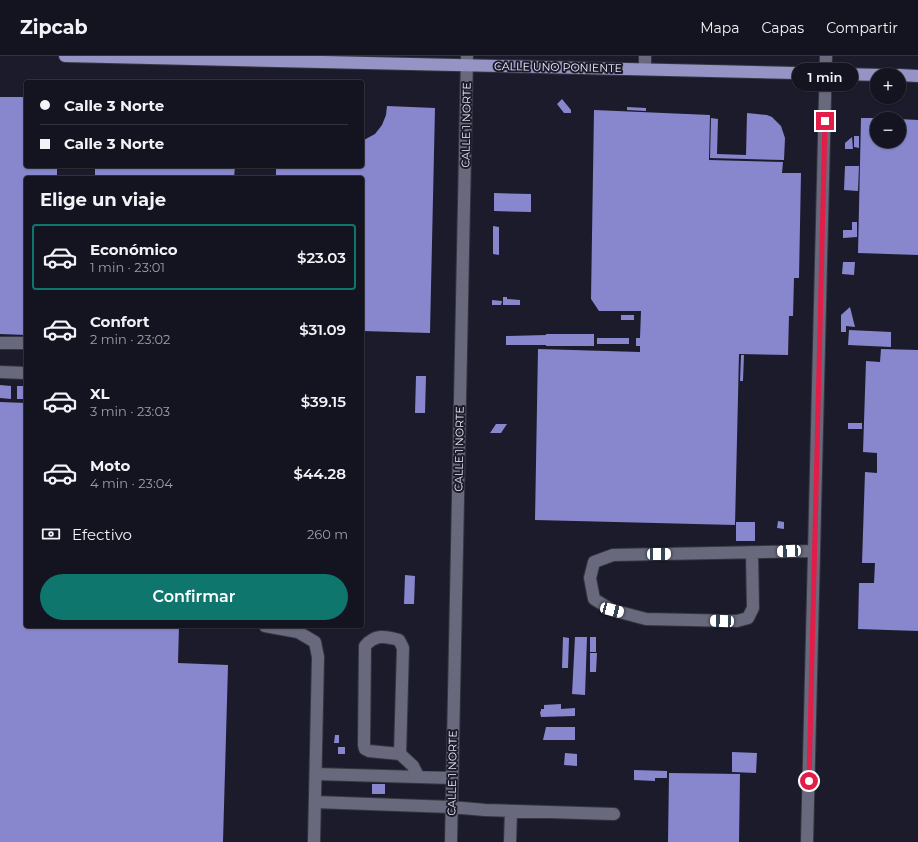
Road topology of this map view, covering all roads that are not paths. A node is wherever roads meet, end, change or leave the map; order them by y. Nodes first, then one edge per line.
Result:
1 (65, 56) edge
2 (645, 56) edge
3 (826, 56) edge
4 (467, 61) edge
5 (645, 69) junction
6 (826, 74) junction
7 (870, 75) edge
8 (906, 75) edge
9 (918, 76) edge
10 (0, 343) edge
11 (24, 343) edge
12 (0, 372) edge
13 (24, 372) edge
14 (814, 551) junction
15 (752, 553) junction
16 (276, 628) edge
17 (400, 754) junction
18 (316, 774) junction
19 (418, 776) junction
20 (452, 778) junction
21 (315, 802) junction
22 (451, 807) junction
23 (511, 811) junction
24 (614, 814) dead end
25 (314, 842) edge
26 (451, 842) edge
27 (510, 842) edge
28 (807, 842) edge

1 - 4 main road, CALLE UNO PONIENTE
2 - 5 street
3 - 6 street
4 - 5 main road, CALLE UNO PONIENTE
4 - 20 street, CALLE 1 NORTE
5 - 6 main road, CALLE UNO PONIENTE
6 - 7 main road, CALLE UNO PONIENTE
6 - 14 street
8 - 9 main road
10 - 11 street
12 - 13 street
14 - 15 street
14 - 28 street
15 - 15 street
16 - 18 street
17 - 17 street
17 - 19 street
18 - 19 street
18 - 21 street
19 - 20 street
20 - 22 street, CALLE 1 NORTE
21 - 22 street
21 - 25 street
22 - 23 street
22 - 26 street, CALLE 1 NORTE
23 - 24 street
23 - 27 street

